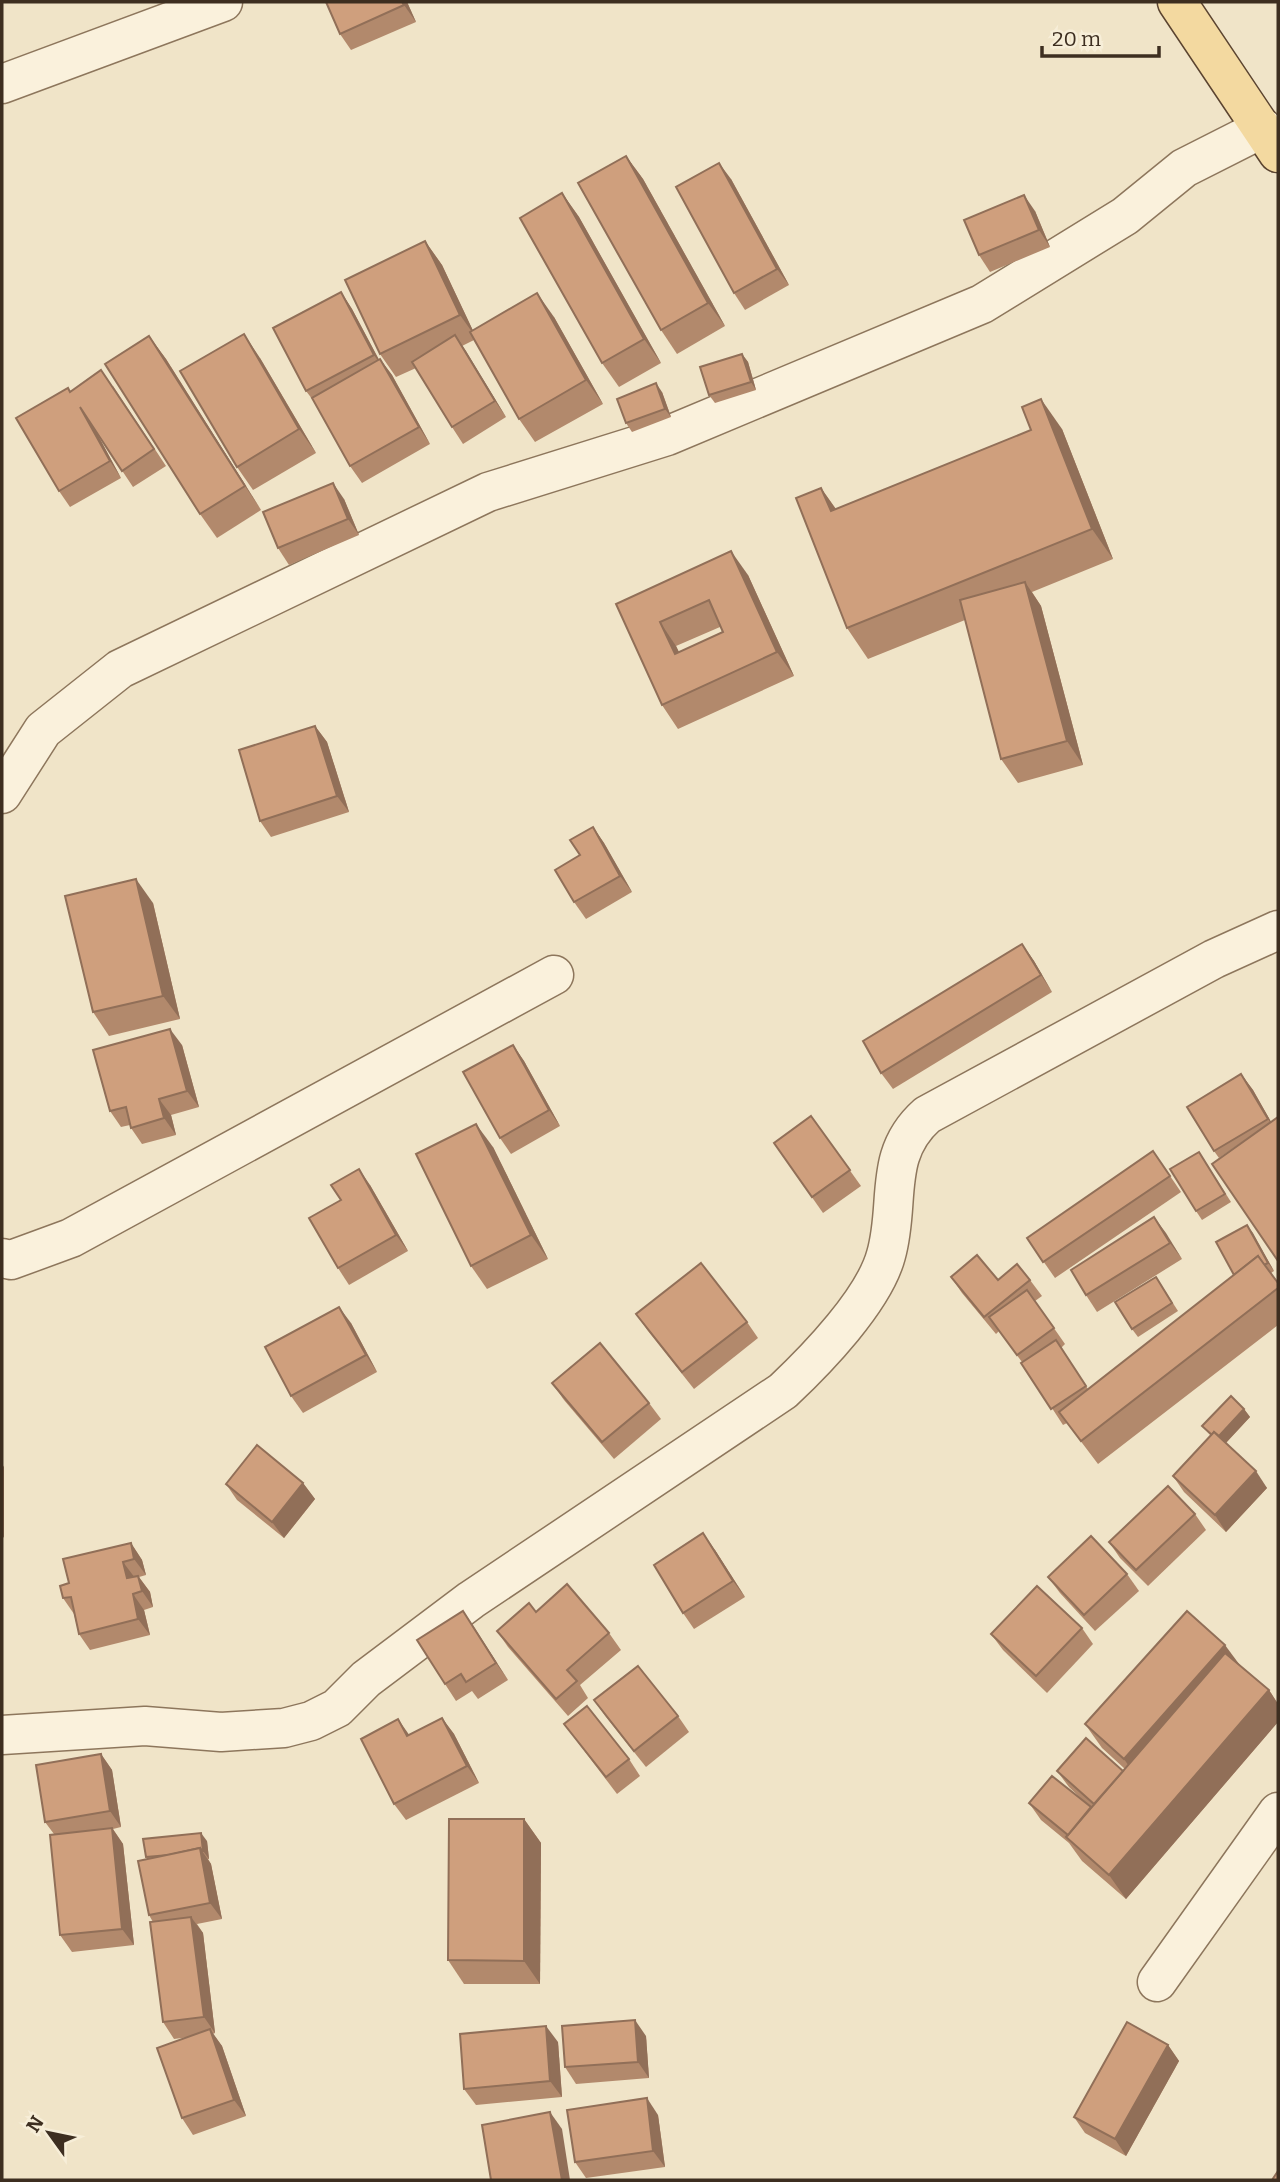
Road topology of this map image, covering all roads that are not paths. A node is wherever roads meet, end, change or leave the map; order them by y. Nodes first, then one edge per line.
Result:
1 (223, 2) edge
2 (1177, 2) edge
3 (2, 84) edge
4 (1270, 140) edge
5 (2, 794) edge
6 (1278, 930) edge
7 (554, 975) dead end
8 (2, 1258) edge
9 (2, 1735) edge
10 (1278, 1812) edge
11 (1157, 1982) dead end

1 - 3 street
2 - 4 main road
4 - 5 street
6 - 9 street
7 - 8 street
10 - 11 street

